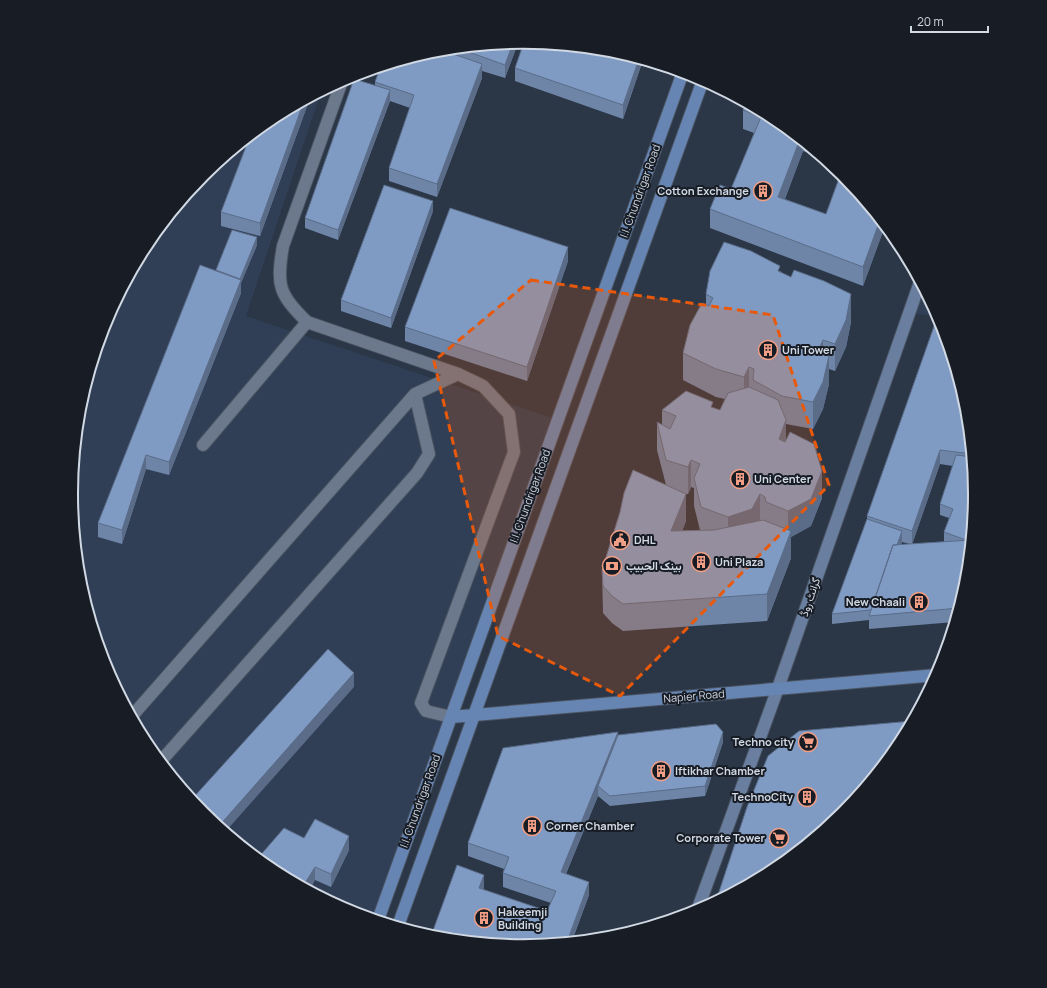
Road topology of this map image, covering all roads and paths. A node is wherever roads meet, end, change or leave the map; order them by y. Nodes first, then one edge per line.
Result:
1 (681, 78) edge
2 (701, 86) edge
3 (339, 89) edge
4 (918, 288) edge
5 (308, 322) junction
6 (458, 374) junction
7 (415, 394) junction
8 (203, 445) dead end
9 (930, 676) edge
10 (778, 688) junction
11 (136, 712) edge
12 (474, 716) junction
13 (451, 717) junction
14 (164, 757) edge
15 (700, 902) edge
16 (380, 915) edge
17 (400, 921) edge

1 - 13 main road, I.I. Chundrigar Road
2 - 12 main road, I.I. Chundrigar Road
3 - 5 lane
4 - 10 street, گرانٹ روڈ
5 - 6 lane
5 - 8 lane
6 - 7 lane
6 - 13 lane
7 - 11 lane
7 - 14 lane
9 - 10 main road, Napier Road
10 - 12 main road, Napier Road
10 - 15 street, گرانٹ روڈ
12 - 13 main road, Napier Road
12 - 17 main road, I.I. Chundrigar Road
13 - 16 main road, I.I. Chundrigar Road

